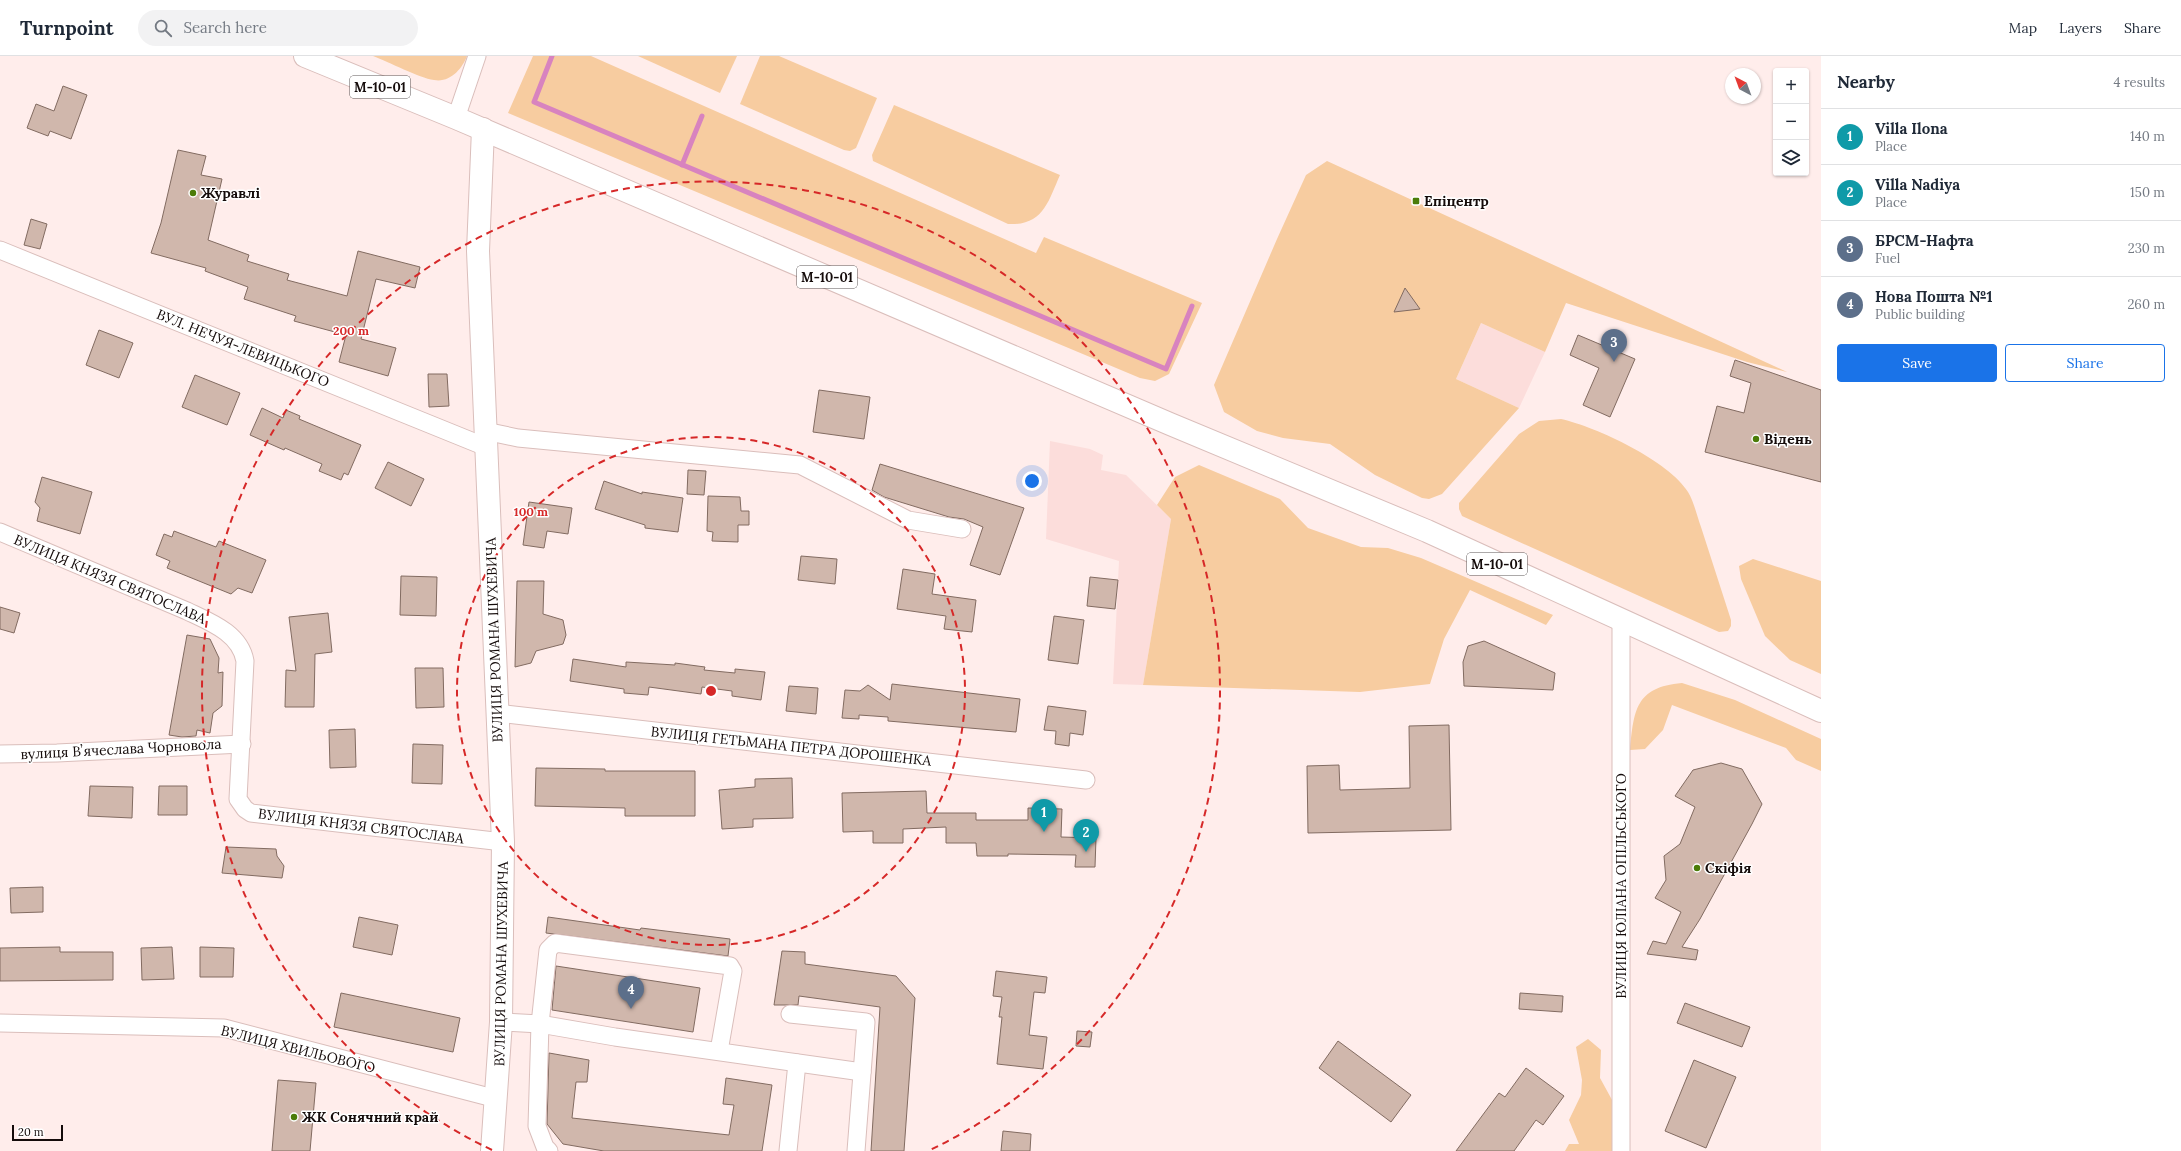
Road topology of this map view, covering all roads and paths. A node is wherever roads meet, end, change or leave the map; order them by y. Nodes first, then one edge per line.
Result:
1 (305, 56) edge
2 (477, 56) edge
3 (456, 118) junction
4 (483, 129) junction
5 (0, 250) edge
6 (486, 439) junction
7 (962, 529) dead end
8 (0, 532) edge
9 (1621, 620) junction
10 (1821, 711) edge
11 (497, 713) junction
12 (242, 744) junction
13 (0, 754) edge
14 (1086, 780) dead end
15 (503, 842) junction
16 (790, 1014) dead end
17 (501, 1022) junction
18 (0, 1023) edge
19 (540, 1024) junction
20 (719, 1051) junction
21 (797, 1063) junction
22 (862, 1072) junction
23 (497, 1099) junction
24 (492, 1151) edge
25 (549, 1151) edge
26 (788, 1151) edge
27 (856, 1151) edge
28 (1621, 1151) edge

1 - 3 main road, М-10-01
2 - 3 street
3 - 4 main road, М-10-01
4 - 6 main road, ВУЛИЦЯ РОМАНА ШУХЕВИЧА
4 - 9 main road, М-10-01
5 - 6 street, ВУЛ. НЕЧУЯ-ЛЕВИЦЬКОГО
6 - 7 street, ВУЛ. НЕЧУЯ-ЛЕВИЦЬКОГО
6 - 11 main road, ВУЛИЦЯ РОМАНА ШУХЕВИЧА
8 - 12 street, ВУЛИЦЯ КНЯЗЯ СВЯТОСЛАВА
9 - 10 main road, М-10-01
9 - 28 street, ВУЛИЦЯ ЮЛІАНА ОПІЛЬСЬКОГО
11 - 14 street, ВУЛИЦЯ ГЕТЬМАНА ПЕТРА ДОРОШЕНКА
11 - 15 main road, ВУЛИЦЯ РОМАНА ШУХЕВИЧА
12 - 13 street, вулиця Вʼячеслава Чорновола
12 - 15 street, ВУЛИЦЯ КНЯЗЯ СВЯТОСЛАВА
15 - 17 main road, ВУЛИЦЯ РОМАНА ШУХЕВИЧА
16 - 22 street
17 - 19 street
17 - 23 main road, ВУЛИЦЯ РОМАНА ШУХЕВИЧА
18 - 23 street, ВУЛИЦЯ ХВИЛЬОВОГО
19 - 20 street
19 - 20 street
19 - 25 street
20 - 21 street
21 - 22 street
21 - 26 street
22 - 27 street
23 - 24 main road, ВУЛИЦЯ РОМАНА ШУХЕВИЧА

